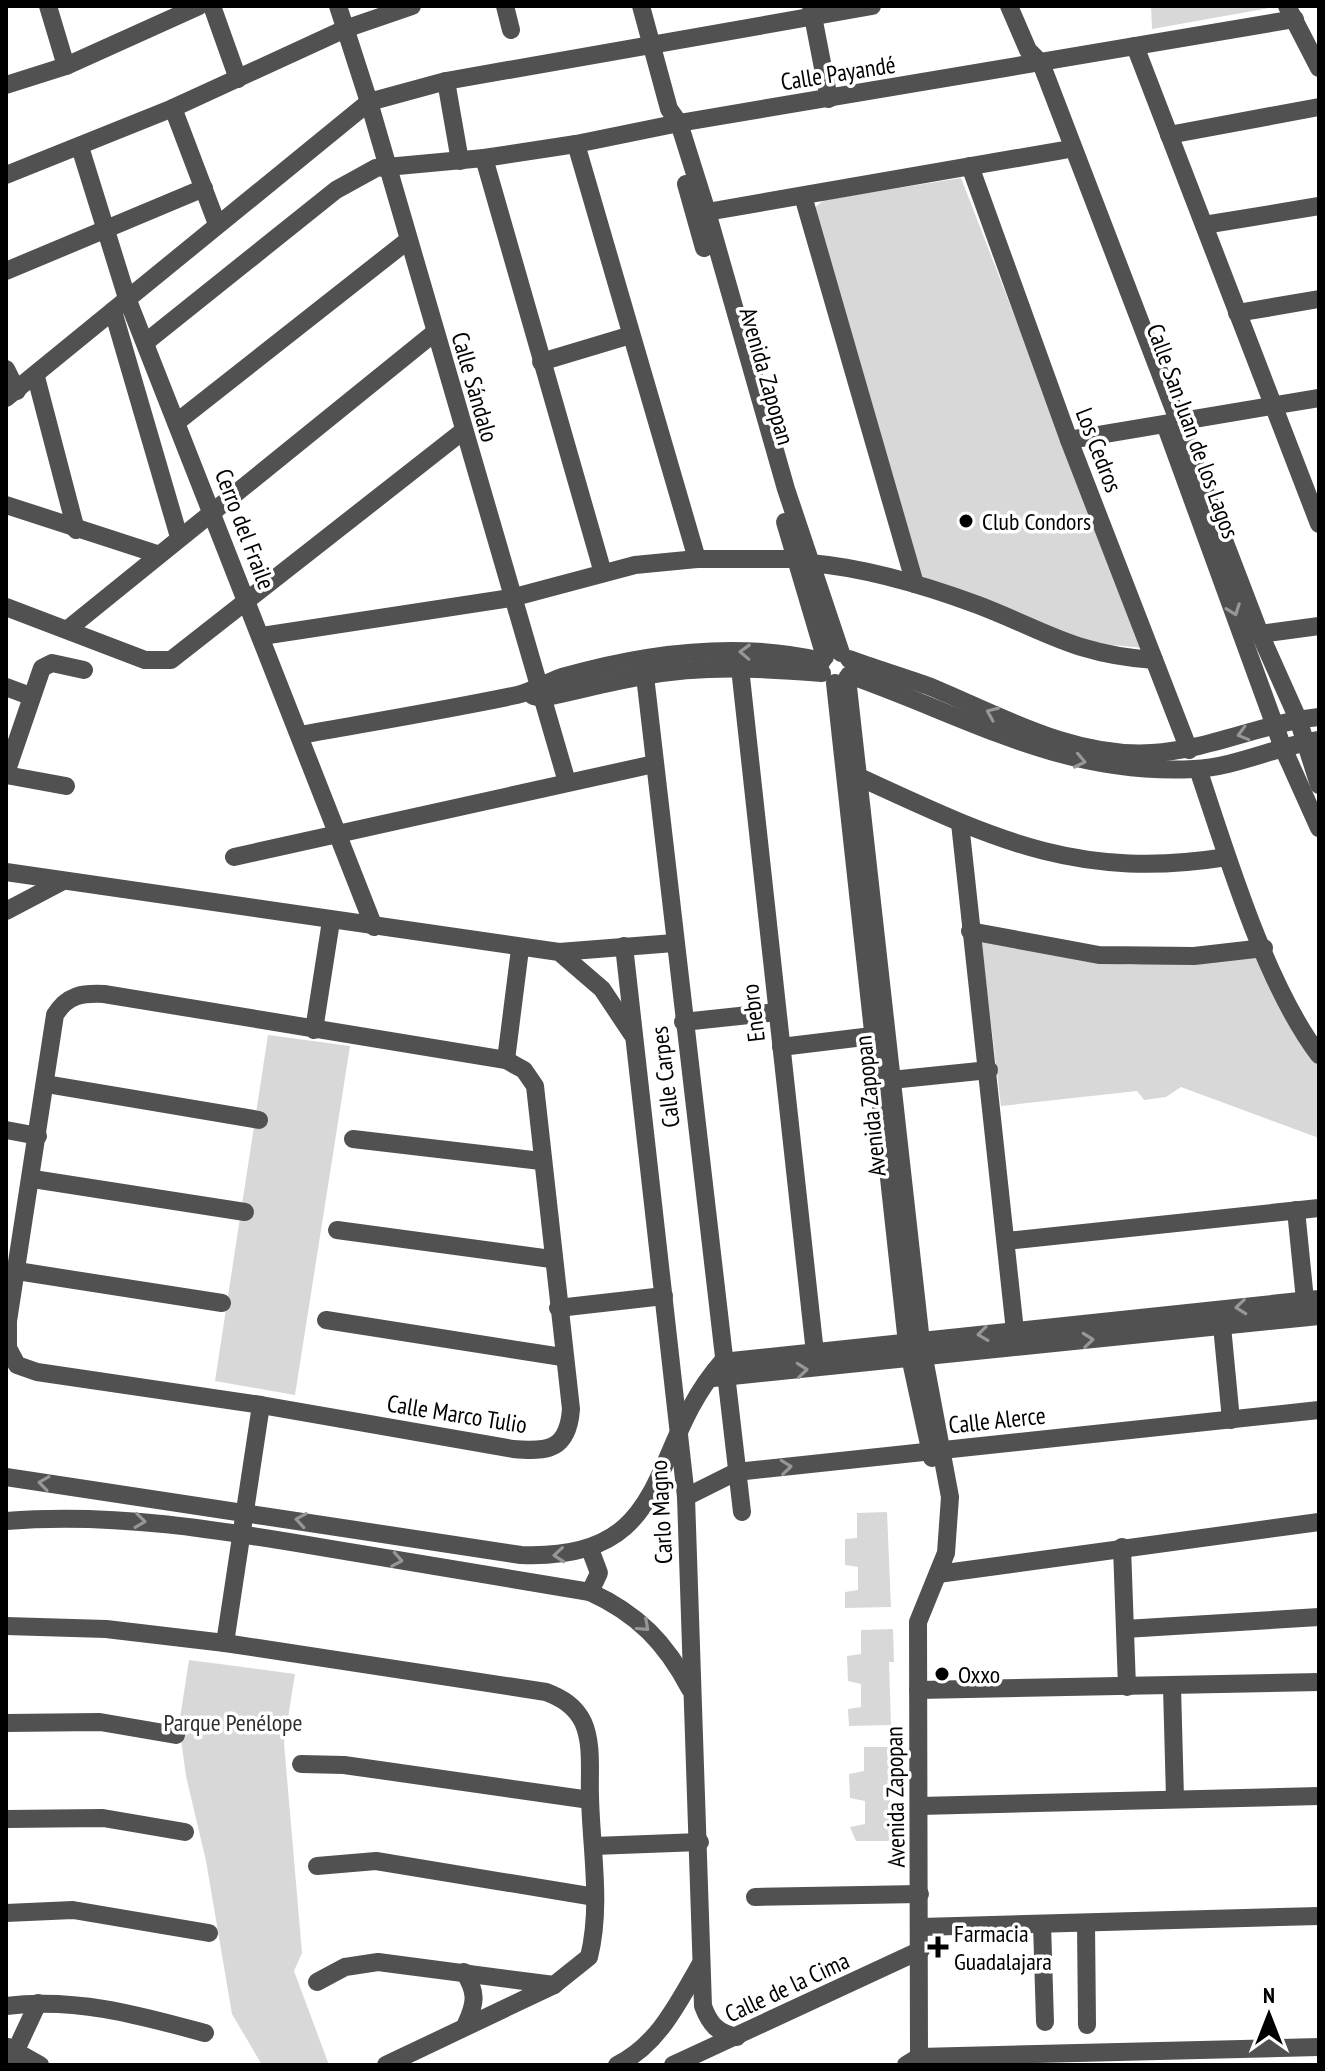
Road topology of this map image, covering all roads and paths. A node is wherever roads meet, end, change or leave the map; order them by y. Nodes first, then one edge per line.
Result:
1 (48, 6) edge
2 (199, 6) edge
3 (212, 6) edge
4 (338, 6) edge
5 (412, 6) edge
6 (505, 6) edge
7 (641, 6) edge
8 (872, 6) edge
9 (1009, 6) edge
10 (812, 11) edge
11 (1291, 12) edge
12 (345, 29) junction
13 (511, 30) dead end
14 (651, 44) junction
15 (1135, 46) junction
16 (1033, 59) junction
17 (66, 66) junction
18 (1319, 68) edge
19 (238, 79) junction
20 (446, 81) junction
21 (6, 85) edge
22 (829, 99) junction
23 (369, 102) junction
24 (1319, 107) edge
25 (173, 108) junction
26 (672, 119) junction
27 (1169, 135) junction
28 (576, 144) junction
29 (80, 147) junction
30 (1064, 150) junction
31 (484, 158) junction
32 (460, 161) junction
33 (970, 166) junction
34 (387, 167) junction
35 (6, 175) edge
36 (204, 188) junction
37 (803, 196) junction
38 (1319, 206) edge
39 (707, 212) junction
40 (217, 224) junction
41 (1204, 225) junction
42 (103, 228) junction
43 (407, 241) junction
44 (6, 271) edge
45 (1319, 299) edge
46 (120, 305) junction
47 (1237, 313) junction
48 (434, 333) junction
49 (631, 335) junction
50 (146, 342) junction
51 (541, 362) junction
52 (6, 369) edge
53 (36, 377) junction
54 (11, 394) edge
55 (1319, 398) edge
56 (1273, 406) junction
57 (177, 422) junction
58 (1171, 422) junction
59 (463, 431) junction
60 (1069, 440) junction
61 (6, 505) edge
62 (212, 511) junction
63 (1319, 524) edge
64 (76, 530) junction
65 (179, 537) junction
66 (157, 554) junction
67 (697, 559) junction
68 (803, 561) junction
69 (603, 573) junction
70 (915, 584) junction
71 (511, 598) junction
72 (248, 602) junction
73 (6, 607) edge
74 (1319, 626) edge
75 (68, 629) junction
76 (1260, 634) junction
77 (262, 636) junction
78 (1154, 660) junction
79 (836, 667) junction
80 (740, 668) junction
81 (84, 670) dead end
82 (645, 676) junction
83 (6, 687) edge
84 (534, 693) junction
85 (30, 696) junction
86 (1319, 717) edge
87 (1298, 719) junction
88 (1276, 725) junction
89 (300, 735) junction
90 (1312, 741) edge
91 (1283, 748) junction
92 (1189, 750) junction
93 (654, 764) junction
94 (1198, 769) junction
95 (6, 774) edge
96 (859, 777) junction
97 (567, 782) junction
98 (1319, 785) edge
99 (66, 786) dead end
100 (960, 823) junction
101 (1319, 828) edge
102 (336, 832) junction
103 (234, 857) dead end
104 (1227, 857) junction
105 (6, 872) edge
106 (63, 881) junction
107 (6, 911) edge
108 (331, 921) junction
109 (374, 927) junction
110 (970, 931) junction
111 (674, 943) junction
112 (624, 946) junction
113 (1264, 948) junction
114 (520, 949) junction
115 (559, 952) junction
116 (777, 1012) junction
117 (683, 1022) junction
118 (314, 1030) junction
119 (872, 1036) junction
120 (637, 1043) junction
121 (781, 1047) junction
122 (1319, 1055) edge
123 (511, 1062) junction
124 (989, 1070) junction
125 (891, 1080) junction
126 (46, 1084) junction
127 (259, 1120) dead end
128 (6, 1130) edge
129 (38, 1136) junction
130 (353, 1139) dead end
131 (541, 1161) junction
132 (33, 1179) junction
133 (1319, 1208) edge
134 (1296, 1210) junction
135 (245, 1212) dead end
136 (337, 1230) dead end
137 (1006, 1241) junction
138 (551, 1259) junction
139 (17, 1271) junction
140 (664, 1296) junction
141 (1312, 1299) edge
142 (222, 1303) dead end
143 (558, 1308) junction
144 (1319, 1316) edge
145 (326, 1320) dead end
146 (1222, 1326) junction
147 (1015, 1331) junction
148 (915, 1350) junction
149 (815, 1353) junction
150 (562, 1357) junction
151 (718, 1373) junction
152 (261, 1405) junction
153 (1319, 1410) edge
154 (1231, 1420) junction
155 (680, 1426) junction
156 (936, 1451) junction
157 (736, 1472) junction
158 (6, 1477) edge
159 (686, 1497) junction
160 (243, 1510) junction
161 (742, 1512) dead end
162 (6, 1521) edge
163 (1319, 1522) edge
164 (240, 1534) junction
165 (1122, 1547) junction
166 (590, 1549) junction
167 (938, 1574) junction
168 (590, 1592) junction
169 (1319, 1617) edge
170 (6, 1626) edge
171 (1125, 1629) junction
172 (225, 1643) junction
173 (1319, 1682) edge
174 (1127, 1687) junction
175 (1172, 1687) junction
176 (918, 1690) junction
177 (693, 1693) junction
178 (6, 1723) edge
179 (176, 1735) dead end
180 (301, 1764) dead end
181 (1319, 1796) edge
182 (1175, 1798) junction
183 (590, 1800) junction
184 (920, 1806) junction
185 (6, 1819) edge
186 (185, 1832) dead end
187 (700, 1842) junction
188 (594, 1846) junction
189 (317, 1866) dead end
190 (920, 1894) junction
191 (595, 1897) junction
192 (755, 1897) dead end
193 (6, 1913) edge
194 (1319, 1916) edge
195 (1086, 1923) junction
196 (1042, 1924) junction
197 (921, 1927) junction
198 (209, 1933) dead end
199 (921, 1950) junction
200 (702, 1963) junction
201 (464, 1972) junction
202 (317, 1982) dead end
203 (554, 1985) junction
204 (38, 2003) junction
205 (6, 2006) edge
206 (1045, 2022) dead end
207 (466, 2024) junction
208 (1087, 2025) dead end
209 (205, 2033) dead end
210 (737, 2037) junction
211 (1319, 2047) edge
212 (10, 2054) edge
213 (639, 2060) edge
214 (912, 2061) edge
215 (40, 2065) edge
216 (386, 2065) edge
217 (617, 2065) edge
218 (673, 2065) edge

1 - 17 street
2 - 17 street
3 - 19 street
4 - 12 street, Calle Sándalo
5 - 12 street
6 - 13 street
7 - 14 street, Avenida Zapopan
8 - 10 street
9 - 16 street, Calle San Juan de los Lagos
10 - 14 street
10 - 22 street
11 - 15 street, Calle Payandé
11 - 18 street
12 - 19 street
12 - 23 street, Calle Sándalo
14 - 20 street
14 - 26 street, Avenida Zapopan
15 - 16 street, Calle Payandé
15 - 27 street
16 - 22 street, Calle Payandé
16 - 30 street, Calle San Juan de los Lagos
16 - 58 street, Calle San Juan de los Lagos
17 - 21 street
19 - 25 street
20 - 23 street
20 - 32 street
22 - 26 street, Calle Payandé
23 - 34 street, Calle Sándalo
23 - 40 street
24 - 27 street
25 - 29 street
25 - 36 street
26 - 28 street, Calle Payandé
26 - 39 street, Avenida Zapopan
26 - 68 street, Avenida Zapopan
27 - 41 street
28 - 31 street, Calle Payandé
28 - 49 street
29 - 35 street
29 - 42 street, Cerro del Fraile
30 - 33 street
30 - 58 street, Calle San Juan de los Lagos
31 - 32 street, Calle Payandé
31 - 51 street
32 - 34 street, Calle Payandé
33 - 37 street
33 - 60 street, Los Cedros
34 - 43 street, Calle Sándalo
34 - 50 street, Calle Payandé
36 - 40 street
36 - 42 street
37 - 39 street
37 - 70 street
38 - 41 street
39 - 68 street, Avenida Zapopan
40 - 46 street
41 - 47 street
42 - 44 street
42 - 46 street, Cerro del Fraile
43 - 48 street, Calle Sándalo
43 - 57 street
45 - 47 street
46 - 50 street, Cerro del Fraile
46 - 53 street
46 - 65 street
47 - 56 street
48 - 59 street, Calle Sándalo
48 - 62 street
49 - 51 street
49 - 67 street
50 - 57 street, Cerro del Fraile
51 - 69 street
52 - 54 street
53 - 54 street
53 - 64 street
55 - 56 street
56 - 58 street
56 - 63 street
57 - 62 street, Cerro del Fraile
58 - 60 street
58 - 76 street, Calle San Juan de los Lagos
58 -> 88 street, Calle San Juan de los Lagos
59 - 71 street, Calle Sándalo
59 - 72 street
60 - 78 street, Los Cedros
61 - 64 street
62 - 65 street
62 - 72 street, Cerro del Fraile
64 - 66 street
65 - 66 street
66 - 75 street
67 - 68 street
67 - 69 street
68 - 70 street
68 - 79 street, Avenida Zapopan
69 - 71 street
70 - 78 street
71 - 77 street
71 - 84 street, Calle Sándalo
72 - 75 street
72 - 77 street, Cerro del Fraile
73 - 75 street
74 - 76 street
76 - 87 street, Calle San Juan de los Lagos
77 - 89 street, Cerro del Fraile
78 - 92 street, Los Cedros
79 - 80 street
79 -> 84 street
92 -> 79 street
79 -> 94 street
79 - 96 street, Avenida Zapopan
79 - 119 street, Avenida Zapopan
80 - 82 street
80 - 116 street, Enebro
81 - 85 street
82 - 84 street
82 - 93 street, Calle Carpes
83 - 85 street
84 - 89 street
84 - 97 street, Calle Sándalo
85 - 95 street
86 - 87 street
87 - 88 street
87 - 90 street, Calle San Juan de los Lagos
88 - 91 street, Calle San Juan de los Lagos
88 -> 92 street
89 - 102 street, Cerro del Fraile
90 - 91 street
90 - 98 street, Calle San Juan de los Lagos
91 - 94 street
91 - 101 street, Calle San Juan de los Lagos
93 - 97 street
93 - 111 street, Calle Carpes
94 - 104 street
95 - 99 street
96 - 100 street
96 - 125 street, Avenida Zapopan
97 - 102 street
100 - 104 street
100 - 110 street
102 - 103 street
102 - 109 street, Cerro del Fraile
104 - 113 street
105 - 106 street
106 - 107 street
106 - 108 street
108 - 109 street
108 - 118 street
109 - 114 street
110 - 113 street
110 - 124 street
111 - 112 street
111 - 117 street, Calle Carpes
112 - 115 street
112 - 120 street, Carlo Magno
113 - 122 street
114 - 115 street
114 - 123 street
115 - 120 street
116 - 117 street
116 - 121 street, Enebro
117 - 151 street, Calle Carpes
118 - 123 street
118 - 126 street
119 - 121 street
119 - 148 street, Avenida Zapopan
120 - 140 street, Carlo Magno
121 - 149 street, Enebro
123 - 131 street, Calle Marco Tulio
124 - 125 street
124 - 137 street
125 - 148 street, Avenida Zapopan
126 - 127 street
126 - 129 street
128 - 129 street
129 - 132 street
130 - 131 street
131 - 138 street, Calle Marco Tulio
132 - 135 street
132 - 139 street
133 - 134 street
134 - 137 street
134 - 141 street
136 - 138 street
137 - 147 street
138 - 143 street, Calle Marco Tulio
139 - 142 street
139 - 152 street, Calle Marco Tulio
140 - 143 street
140 - 155 street, Carlo Magno
141 -> 147 street
143 - 150 street, Calle Marco Tulio
144 - 146 street
145 - 150 street
148 -> 146 street
146 - 154 street
147 -> 148 street
148 - 149 street
151 -> 148 street
148 - 156 street, Avenida Zapopan
149 - 151 street
150 - 152 street, Calle Marco Tulio
151 - 155 street
151 - 157 street, Calle Carpes
152 - 160 street
153 - 154 street, Calle Alerce
154 - 156 street, Calle Alerce
155 - 159 street, Carlo Magno
155 - 166 street
157 -> 156 street, Calle Alerce
156 - 167 street, Avenida Zapopan
157 - 159 street, Calle Alerce
157 - 161 street, Calle Carpes
160 -> 158 street
159 - 177 street, Carlo Magno
160 - 164 street
166 -> 160 street
162 -> 164 street
163 - 165 street
164 -> 168 street
164 - 172 street
165 - 167 street
165 - 171 street
166 - 168 street
167 - 176 street, Avenida Zapopan
168 -> 177 street
169 - 171 street
170 - 172 street
171 - 174 street
172 - 183 street
173 - 175 street
174 - 175 street
174 - 176 street
175 - 182 street
176 - 184 street, Avenida Zapopan
177 - 187 street, Carlo Magno
178 - 179 street
180 - 183 street
181 - 182 street
182 - 184 street
183 - 188 street
184 - 190 street, Avenida Zapopan
185 - 186 street
187 - 188 street
187 - 200 street, Carlo Magno
188 - 191 street
189 - 191 street
190 - 192 street
190 - 197 street, Avenida Zapopan
191 - 203 street
193 - 198 street
194 - 195 street
195 - 196 street
195 - 208 street
196 - 197 street
196 - 206 street
197 - 199 street, Avenida Zapopan
199 - 210 street, Calle de la Cima
199 - 214 street, Avenida Zapopan
200 - 210 street, Carlo Magno
200 - 213 street
201 - 202 street
201 - 203 street
201 - 207 street
203 - 207 street
204 - 205 street
204 - 209 street
204 - 212 street
207 - 216 street
210 - 218 street, Calle de la Cima
211 - 214 street
212 - 215 street
213 - 217 street

